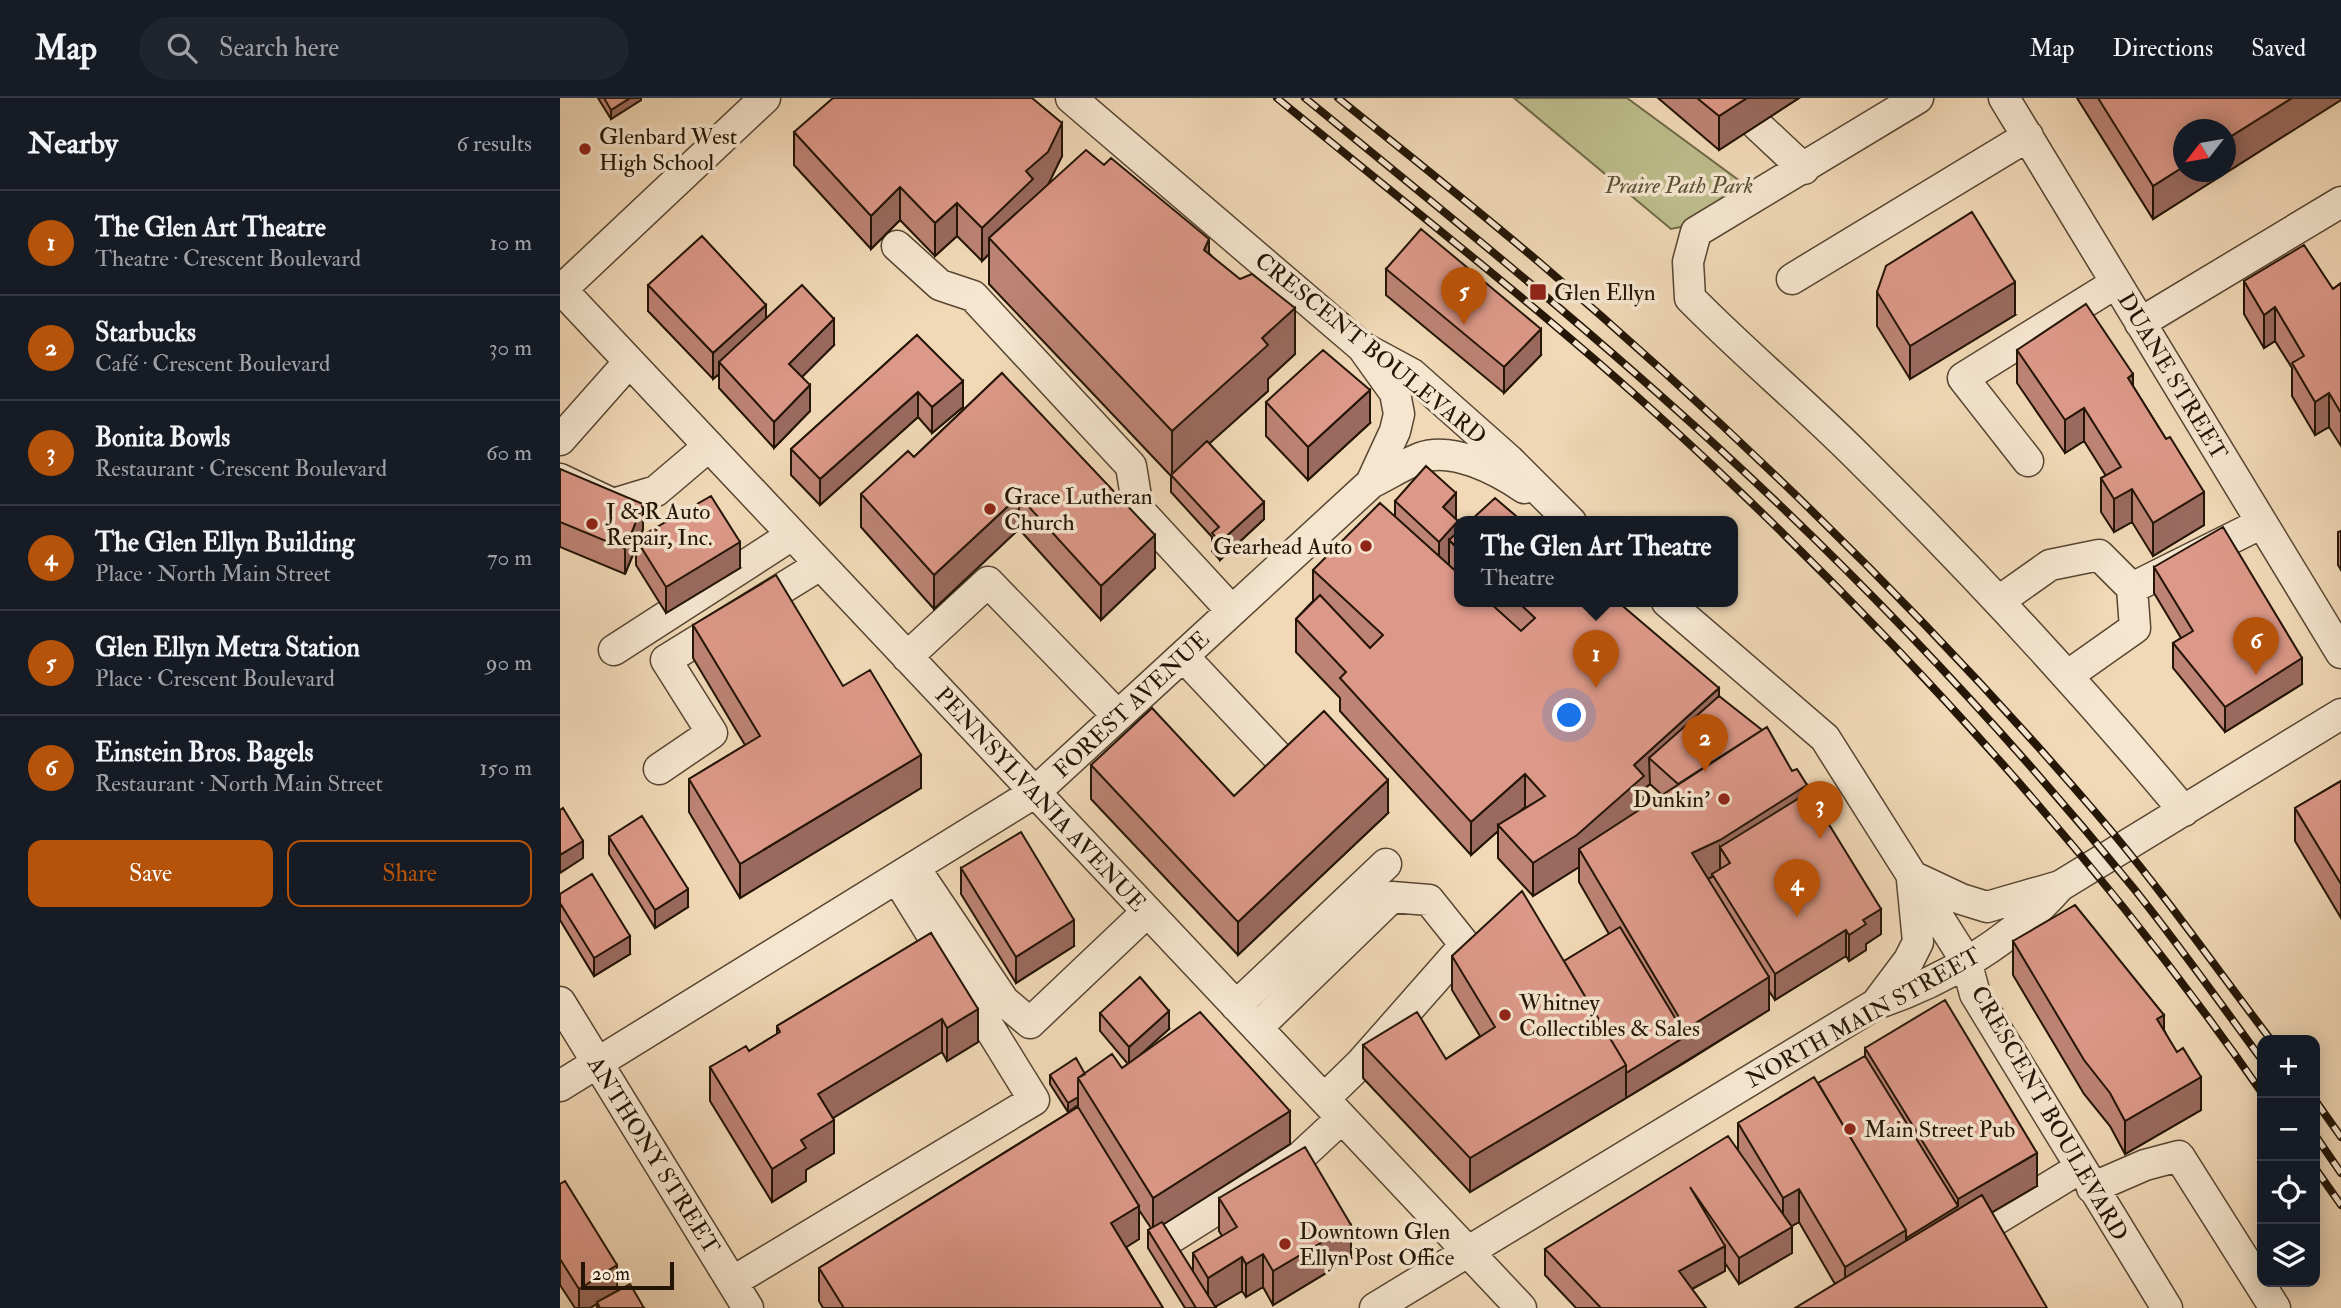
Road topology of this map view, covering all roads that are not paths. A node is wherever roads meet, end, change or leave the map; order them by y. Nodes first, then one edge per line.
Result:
1 (765, 98) edge
2 (1071, 98) edge
3 (1918, 98) edge
4 (2004, 98) edge
5 (1885, 107) edge
6 (1757, 125) dead end
7 (2028, 136) junction
8 (1804, 169) junction
9 (2341, 202) edge
10 (897, 246) dead end
11 (1792, 279) dead end
12 (2116, 283) junction
13 (561, 289) edge
14 (2140, 323) junction
15 (1362, 347) junction
16 (629, 362) junction
17 (560, 440) edge
18 (709, 446) junction
19 (2028, 461) dead end
20 (560, 480) edge
21 (1371, 483) junction
22 (1563, 516) edge
23 (2262, 523) junction
24 (792, 536) junction
25 (820, 565) junction
26 (2132, 587) junction
27 (1999, 601) junction
28 (1673, 607) edge
29 (1232, 611) junction
30 (614, 650) dead end
31 (2341, 653) edge
32 (1183, 656) junction
33 (907, 657) junction
34 (2067, 676) junction
35 (2341, 714) edge
36 (1129, 718) junction
37 (1280, 759) edge
38 (659, 769) dead end
39 (1034, 793) junction
40 (2184, 811) junction
41 (1386, 864) dead end
42 (905, 872) junction
43 (1912, 876) junction
44 (2060, 886) junction
45 (1147, 912) junction
46 (1966, 961) junction
47 (560, 1002) edge
48 (1876, 1004) junction
49 (1236, 1006) junction
50 (1257, 1028) junction
51 (597, 1063) junction
52 (560, 1086) edge
53 (1333, 1108) junction
54 (2086, 1178) junction
55 (1168, 1240) edge
56 (1467, 1251) junction
57 (1938, 1255) edge
58 (732, 1282) junction
59 (748, 1308) edge
60 (1375, 1308) edge
61 (1521, 1308) edge
62 (2167, 1308) edge
63 (2275, 1308) edge

1 - 13 street
2 - 15 street, CRESCENT BOULEVARD
3 - 5 street
4 - 7 street, DUANE STREET
5 - 8 street
6 - 8 street
7 - 11 street
7 - 12 street, DUANE STREET
8 - 27 street
9 - 14 street
10 - 29 street
12 - 14 street, DUANE STREET
12 - 19 street
13 - 16 street, PENNSYLVANIA AVENUE
14 - 23 street, DUANE STREET
15 - 21 street, FOREST AVENUE
15 - 22 street, CRESCENT BOULEVARD
16 - 17 street
16 - 18 street, PENNSYLVANIA AVENUE
18 - 20 street
18 - 24 street, PENNSYLVANIA AVENUE
21 - 22 street
21 - 29 street, FOREST AVENUE
23 - 26 street
23 - 31 street, DUANE STREET
24 - 25 street, PENNSYLVANIA AVENUE
24 - 30 street
25 - 33 street, PENNSYLVANIA AVENUE
25 - 38 street
26 - 27 street
26 - 34 street
27 - 34 street
28 - 43 street, CRESCENT BOULEVARD
29 - 32 street, FOREST AVENUE
32 - 36 street, FOREST AVENUE
32 - 37 street
33 - 36 street
33 - 39 street, PENNSYLVANIA AVENUE
34 - 40 street
35 - 40 street, NORTH MAIN STREET
36 - 39 street, FOREST AVENUE
39 - 42 street, FOREST AVENUE
39 - 45 street, PENNSYLVANIA AVENUE
40 - 44 street, NORTH MAIN STREET
41 - 49 street
42 - 45 street
42 - 51 street, FOREST AVENUE
42 - 58 street
43 - 44 street
43 - 46 street, CRESCENT BOULEVARD
43 - 48 street
44 - 46 street, NORTH MAIN STREET
45 - 49 street, PENNSYLVANIA AVENUE
46 - 48 street, NORTH MAIN STREET
46 - 54 street, CRESCENT BOULEVARD
47 - 51 street, ANTHONY STREET
48 - 56 street, NORTH MAIN STREET
49 - 50 street, PENNSYLVANIA AVENUE
50 - 53 street, PENNSYLVANIA AVENUE
50 - 53 street
51 - 52 street, FOREST AVENUE
51 - 58 street, ANTHONY STREET
53 - 55 street
53 - 56 street, PENNSYLVANIA AVENUE
54 - 57 street
54 - 62 street, CRESCENT BOULEVARD
54 - 63 street
56 - 60 street, NORTH MAIN STREET
56 - 61 street, PENNSYLVANIA AVENUE
58 - 59 street, ANTHONY STREET

